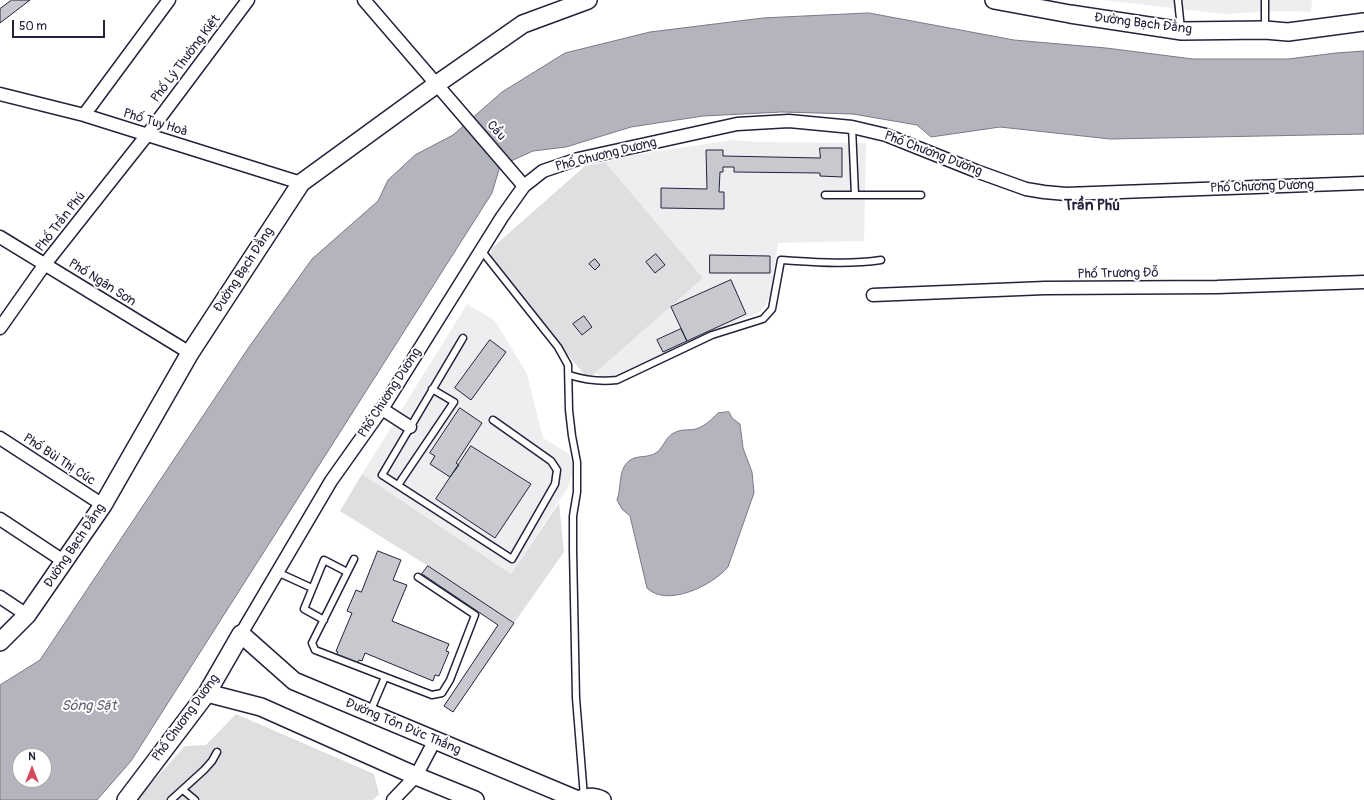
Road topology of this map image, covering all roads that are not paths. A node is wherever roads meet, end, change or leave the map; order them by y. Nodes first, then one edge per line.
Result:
1 (169, 0) edge
2 (248, 0) edge
3 (364, 0) edge
4 (588, 0) edge
5 (994, 0) edge
6 (1178, 0) edge
7 (1265, 0) edge
8 (1364, 22) edge
9 (1265, 30) junction
10 (1182, 31) junction
11 (437, 84) junction
12 (0, 94) edge
13 (84, 115) junction
14 (852, 127) junction
15 (147, 135) junction
16 (301, 183) junction
17 (1364, 183) edge
18 (524, 186) junction
19 (825, 195) dead end
20 (855, 195) junction
21 (921, 195) dead end
22 (0, 237) edge
23 (480, 250) junction
24 (881, 260) dead end
25 (45, 264) junction
26 (1364, 282) edge
27 (873, 295) dead end
28 (0, 328) edge
29 (462, 338) dead end
30 (190, 353) junction
31 (569, 375) junction
32 (432, 389) junction
33 (382, 409) junction
34 (493, 420) dead end
35 (410, 427) junction
36 (0, 438) edge
37 (398, 485) junction
38 (103, 505) junction
39 (0, 519) edge
40 (354, 559) dead end
41 (65, 562) junction
42 (278, 572) junction
43 (347, 572) junction
44 (418, 577) dead end
45 (312, 588) junction
46 (0, 597) edge
47 (27, 615) junction
48 (324, 620) junction
49 (241, 634) junction
50 (0, 642) edge
51 (385, 677) junction
52 (207, 693) junction
53 (370, 713) junction
54 (435, 740) junction
55 (217, 752) dead end
56 (416, 776) junction
57 (183, 790) junction
58 (580, 799) edge
59 (126, 800) edge
60 (171, 800) edge
61 (195, 800) edge
62 (393, 800) edge
63 (475, 800) edge
64 (602, 800) edge

1 - 13 street
2 - 15 street, Phố Lý Thường Kiệt
3 - 11 street, Cầu
4 - 11 main road, Đường Bạch Đằng
5 - 10 main road, Đường Bạch Đằng
6 - 10 lane
7 - 9 lane
8 - 9 main road, Đường Bạch Đằng
9 - 10 main road, Đường Bạch Đằng
11 - 16 main road, Đường Bạch Đằng
11 - 18 street, Cầu
12 - 13 street, Phố Tuy Hoà
13 - 15 street, Phố Tuy Hoà
14 - 17 street, Phố Chương Dương
14 - 18 street, Phố Chương Dương
14 - 20 lane
15 - 16 street, Phố Tuy Hoà
15 - 25 street, Phố Trần Phú
16 - 30 main road, Đường Bạch Đằng
18 - 23 street, Phố Chương Dương
19 - 20 lane
20 - 21 lane
22 - 25 street, Phố Ngân Sơn
23 - 31 lane
23 - 33 street, Phố Chương Dương
24 - 31 lane
25 - 28 street, Phố Trần Phú
25 - 30 street, Phố Ngân Sơn
26 - 27 street, Phố Trương Đỗ
29 - 32 lane
30 - 38 main road, Đường Bạch Đằng
31 - 58 lane
32 - 35 lane
32 - 37 lane
33 - 35 street
33 - 42 street, Phố Chương Dương
34 - 37 lane
35 - 37 lane
36 - 38 street, Phố Bùi Thị Cúc
38 - 41 main road, Đường Bạch Đằng
39 - 41 street
40 - 43 lane
41 - 47 main road, Đường Bạch Đằng
42 - 45 lane
42 - 49 street, Phố Chương Dương
43 - 45 lane
43 - 48 lane
44 - 51 lane
45 - 48 lane
46 - 47 street
47 - 50 main road, Đường Bạch Đằng
48 - 51 lane
49 - 52 main road, Phố Chương Dương
49 - 53 main road, Đường Tôn Đức Thắng
51 - 53 lane
52 - 56 main road
52 - 59 main road, Phố Chương Dương
53 - 54 main road, Đường Tôn Đức Thắng
54 - 56 street
54 - 58 main road, Đường Tôn Đức Thắng
55 - 57 lane
56 - 62 street
56 - 63 main road
57 - 60 lane
57 - 61 lane
58 - 64 main road, Đường Tôn Đức Thắng

